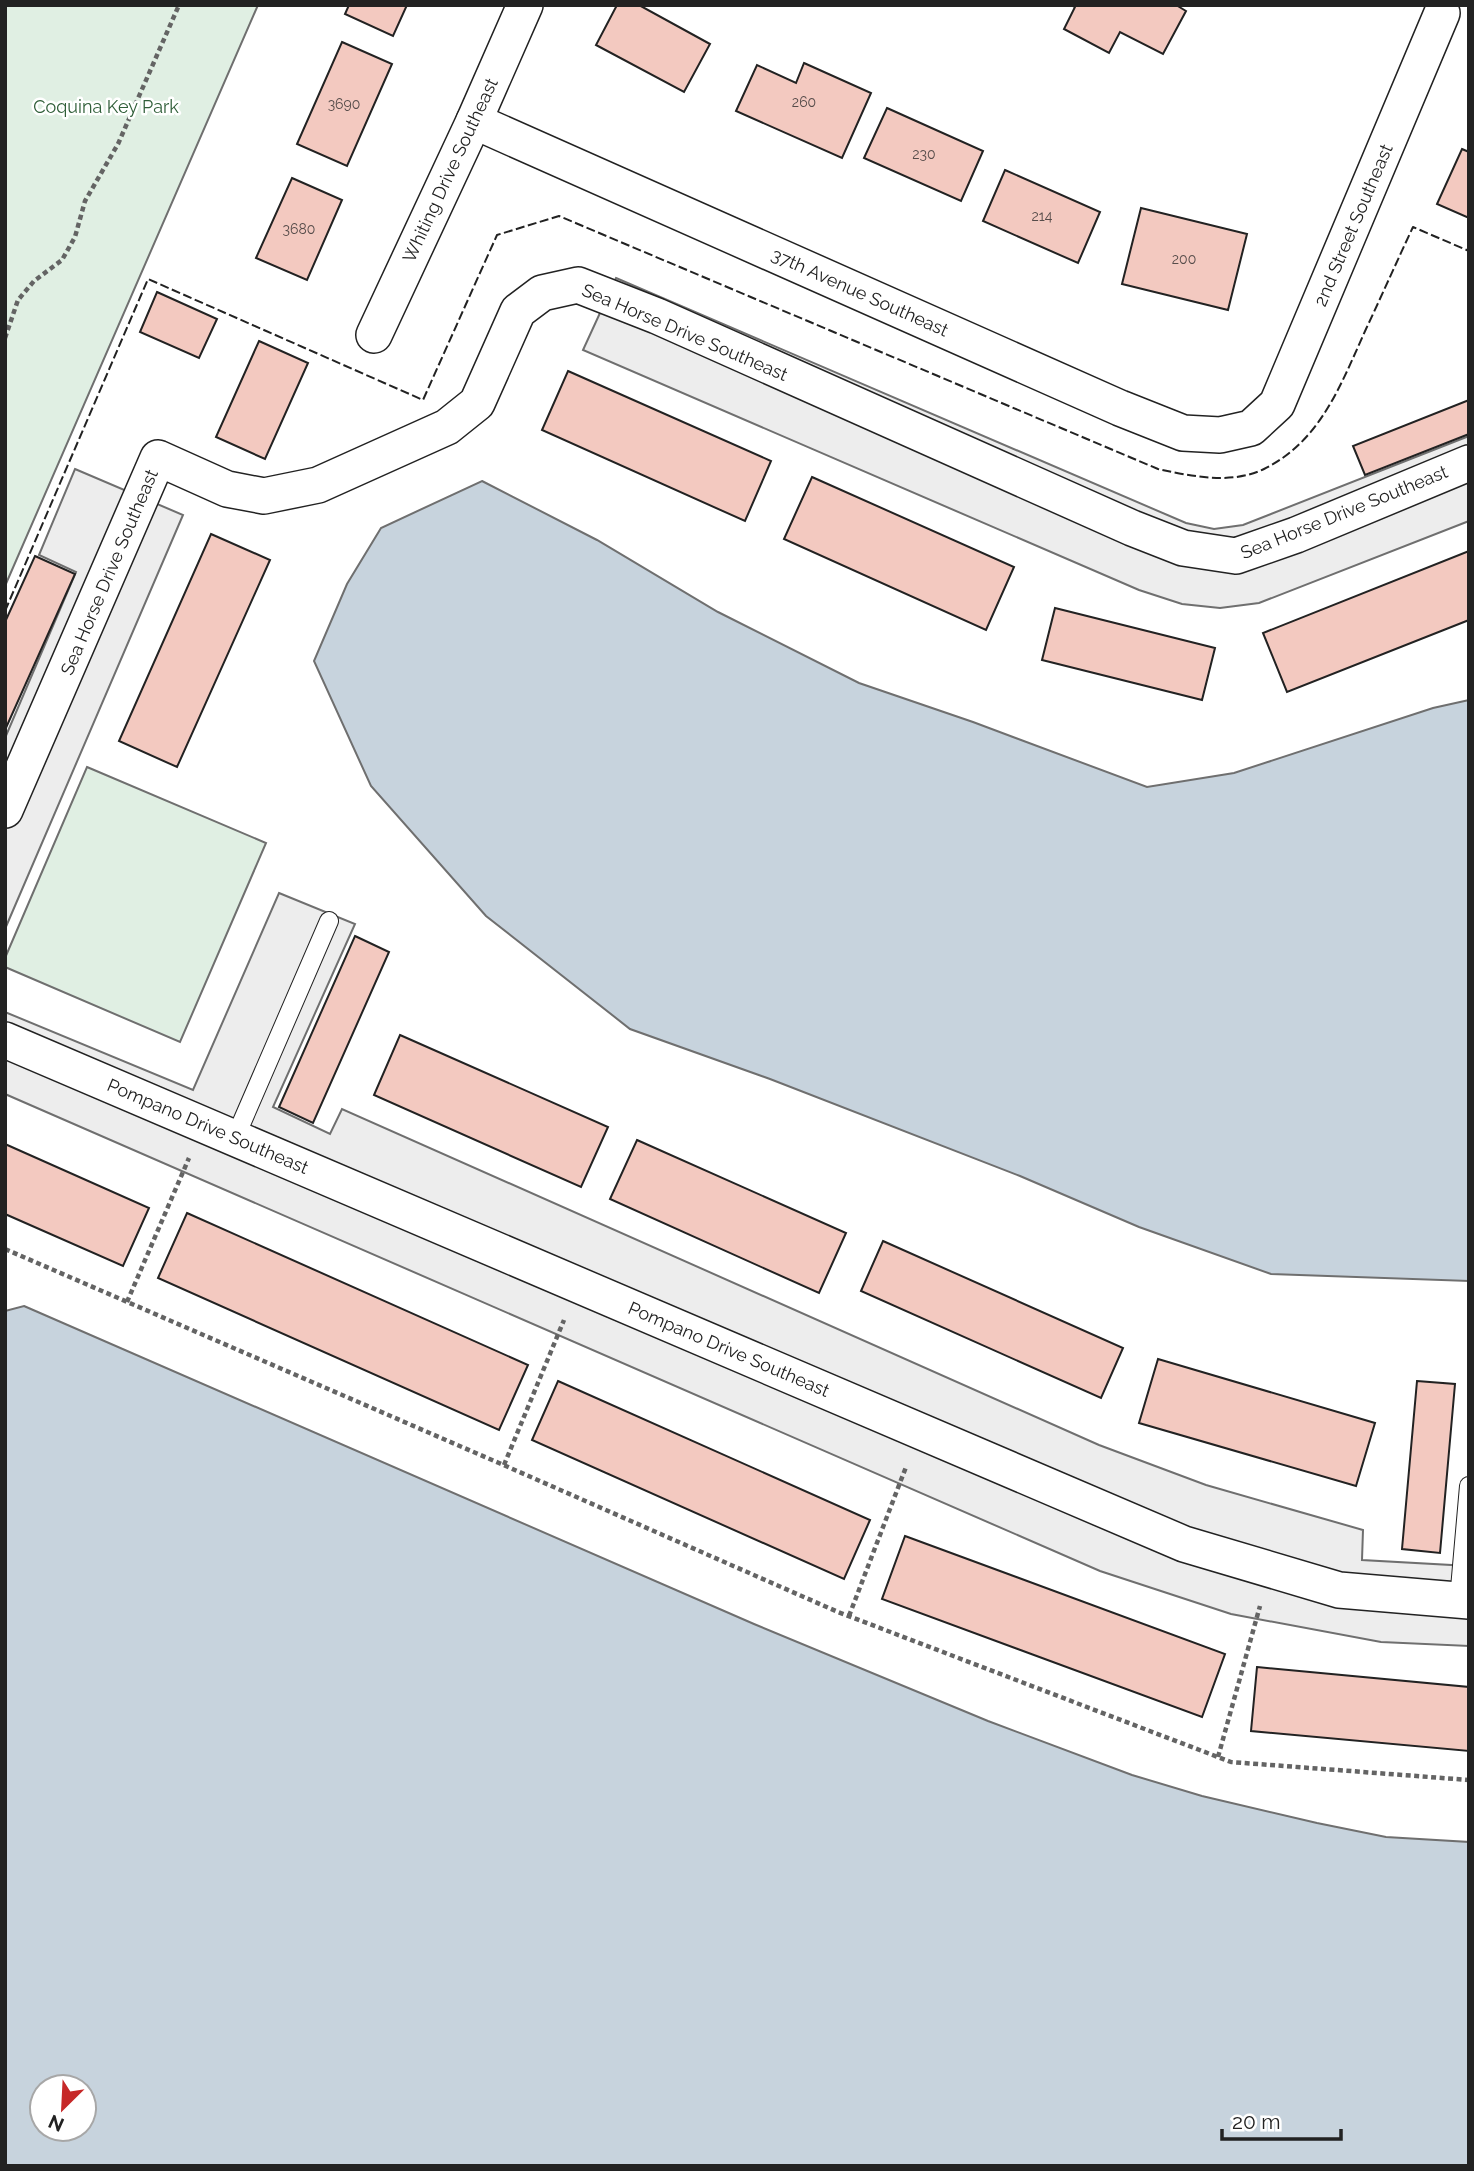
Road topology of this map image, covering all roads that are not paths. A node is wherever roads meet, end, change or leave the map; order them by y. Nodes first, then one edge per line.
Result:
1 (524, 5) edge
2 (1445, 14) edge
3 (474, 121) junction
4 (374, 335) dead end
5 (1251, 428) joint
6 (1469, 463) edge
7 (5, 810) edge
8 (329, 921) dead end
9 (5, 1040) edge
10 (235, 1138) junction
11 (1469, 1486) edge
12 (1464, 1601) edge

1 - 3 street, Whiting Drive Southeast
2 - 5 street, 2nd Street Southeast
3 - 4 street, Whiting Drive Southeast
3 - 5 street, 37th Avenue Southeast
6 - 7 street, Sea Horse Drive Southeast
8 - 10 lane
9 - 10 street, Pompano Drive Southeast
10 - 12 street, Pompano Drive Southeast
11 - 12 lane

